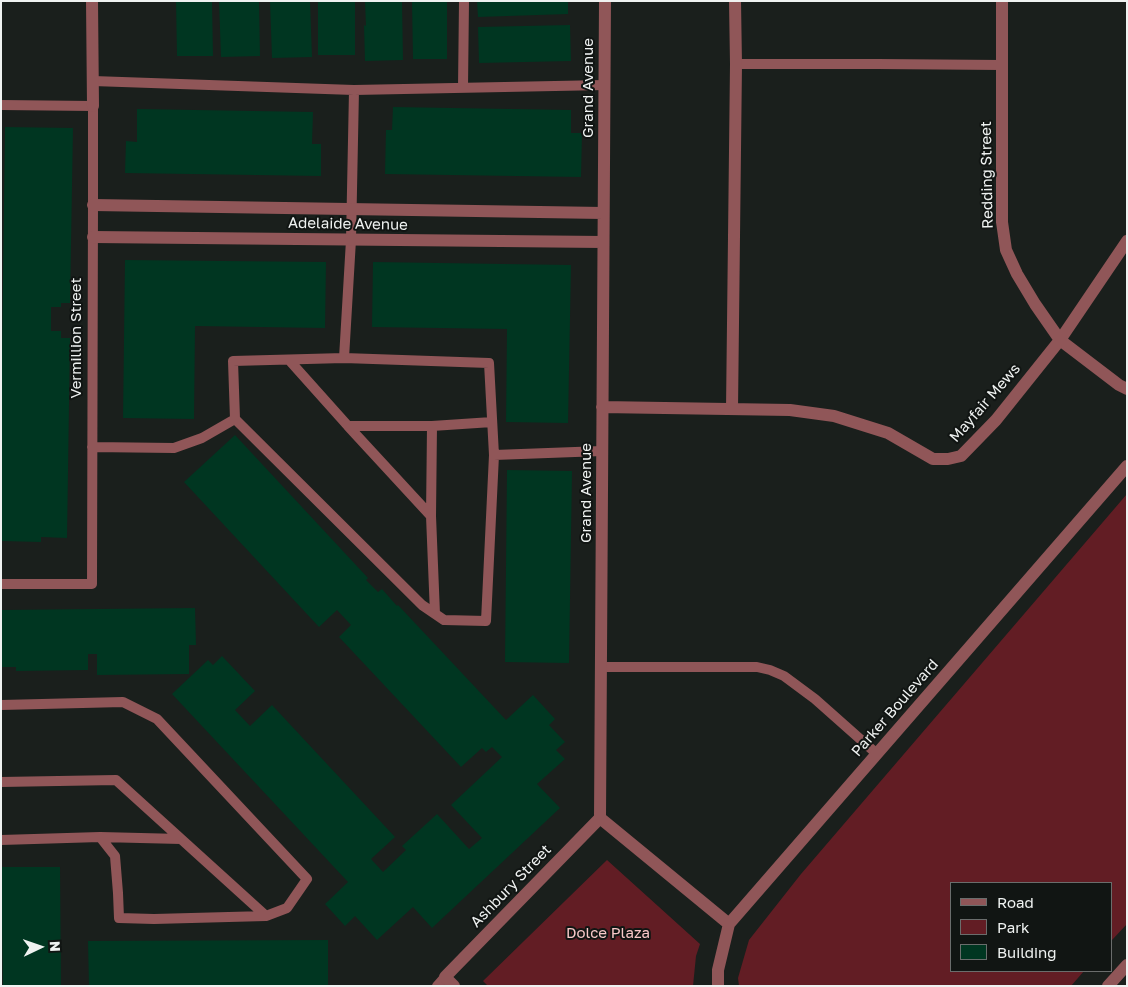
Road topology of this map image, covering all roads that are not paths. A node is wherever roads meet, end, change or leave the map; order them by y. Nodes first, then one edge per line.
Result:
1 (92, 1) edge
2 (464, 1) edge
3 (605, 1) edge
4 (735, 1) edge
5 (1002, 1) edge
6 (736, 64) junction
7 (1002, 65) junction
8 (93, 81) junction
9 (605, 85) junction
10 (463, 88) junction
11 (354, 90) junction
12 (1, 105) edge
13 (93, 106) junction
14 (93, 205) junction
15 (351, 208) junction
16 (603, 213) junction
17 (93, 238) junction
18 (351, 240) junction
19 (1127, 241) edge
20 (603, 242) junction
21 (1060, 340) junction
22 (344, 358) junction
23 (289, 360) junction
24 (1127, 389) edge
25 (602, 407) junction
26 (732, 409) junction
27 (235, 419) junction
28 (492, 422) junction
29 (348, 426) junction
30 (432, 426) junction
31 (92, 447) junction
32 (602, 451) junction
33 (494, 455) junction
34 (1127, 466) edge
35 (431, 516) junction
36 (1, 584) edge
37 (435, 614) junction
38 (601, 667) junction
39 (1, 705) edge
40 (877, 754) junction
41 (1, 782) edge
42 (600, 818) junction
43 (100, 837) junction
44 (181, 839) junction
45 (1, 840) edge
46 (266, 916) junction
47 (729, 924) junction
48 (1127, 965) edge
49 (445, 983) edge
50 (718, 986) edge
51 (1108, 986) edge

1 - 8 street, Vermillion Street
2 - 10 lane
3 - 9 street, Grand Avenue
4 - 6 street
5 - 7 street, Redding Street
6 - 7 lane
6 - 26 street
7 - 21 street, Redding Street
8 - 11 lane
8 - 13 street, Vermillion Street
9 - 10 lane
9 - 16 street, Grand Avenue
10 - 11 lane
11 - 15 lane
12 - 13 lane
13 - 14 lane, Vermillion Street
14 - 15 street, Adelaide Avenue
14 - 17 lane, Vermillion Street
15 - 16 street, Adelaide Avenue
15 - 18 lane
16 - 20 street, Grand Avenue
17 - 18 street, Adelaide Avenue
17 - 31 lane, Vermillion Street
18 - 20 street, Adelaide Avenue
18 - 22 lane
19 - 21 street, Mayfair Mews
20 - 25 street, Grand Avenue
21 - 24 street, Redding Street
21 - 26 street, Mayfair Mews
22 - 23 lane
22 - 28 lane
23 - 27 lane
23 - 29 lane
25 - 26 street, Mayfair Mews
25 - 32 street, Grand Avenue
27 - 31 lane
27 - 37 lane
28 - 30 lane
28 - 33 lane
29 - 30 lane
29 - 35 lane
30 - 35 lane
31 - 36 lane, Vermillion Street
32 - 33 lane
32 - 38 street, Grand Avenue
33 - 37 lane
34 - 40 street, Parker Boulevard
35 - 37 lane
38 - 40 lane
38 - 42 street, Grand Avenue
39 - 46 lane
40 - 47 street, Parker Boulevard
41 - 44 lane
42 - 47 street
42 - 49 street, Ashbury Street
43 - 44 lane
43 - 45 lane
43 - 46 lane
44 - 46 lane
47 - 50 street, Parker Boulevard
48 - 51 street

